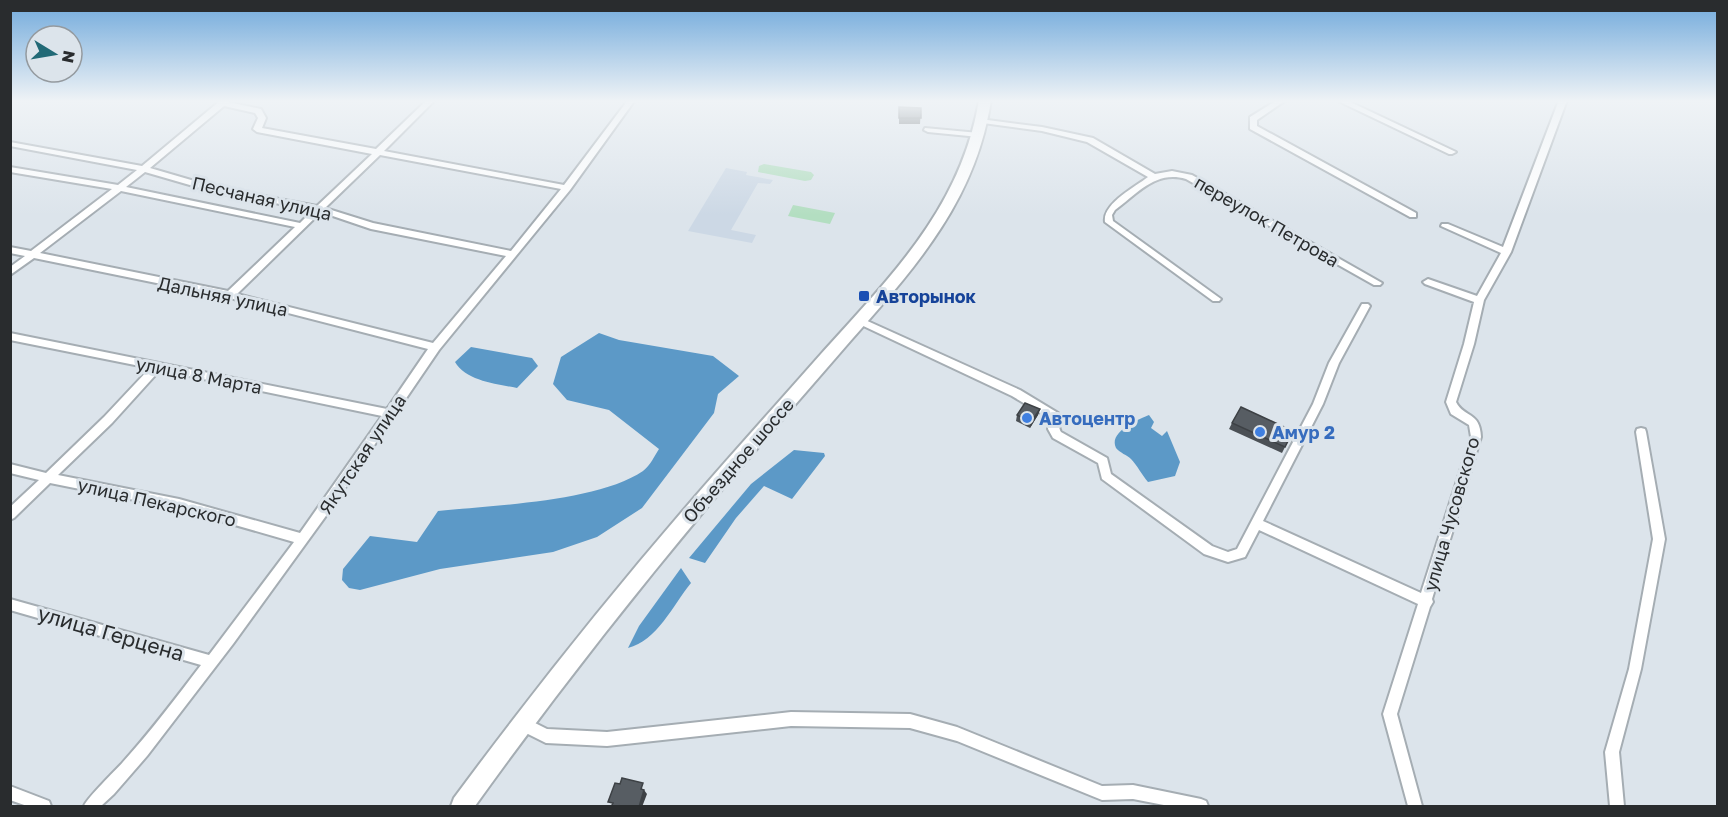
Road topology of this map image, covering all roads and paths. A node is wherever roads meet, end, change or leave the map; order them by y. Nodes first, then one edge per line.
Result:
1 (181, 138) edge
2 (301, 138) edge
3 (392, 138) edge
4 (604, 138) edge
5 (978, 138) edge
6 (1082, 138) edge
7 (1273, 138) edge
8 (1422, 138) edge
9 (1549, 138) edge
10 (10, 144) edge
11 (1452, 152) dead end
12 (377, 153) junction
13 (10, 169) edge
14 (144, 169) junction
15 (1154, 177) junction
16 (120, 188) junction
17 (567, 188) junction
18 (320, 209) junction
19 (1413, 215) dead end
20 (302, 226) junction
21 (1445, 226) dead end
22 (10, 250) edge
23 (1506, 252) junction
24 (513, 254) junction
25 (32, 255) junction
26 (10, 272) edge
27 (1428, 282) dead end
28 (1377, 283) dead end
29 (230, 295) junction
30 (1216, 299) dead end
31 (1479, 300) junction
32 (1365, 306) dead end
33 (860, 321) junction
34 (10, 336) edge
35 (435, 347) junction
36 (158, 366) junction
37 (388, 413) junction
38 (1641, 432) dead end
39 (10, 468) edge
40 (49, 478) junction
41 (10, 515) edge
42 (1256, 523) junction
43 (303, 539) junction
44 (1426, 602) junction
45 (10, 604) edge
46 (212, 662) junction
47 (521, 723) junction
48 (10, 793) edge
49 (44, 807) edge
50 (91, 807) edge
51 (462, 807) edge
52 (1201, 807) edge
53 (1415, 807) edge
54 (1617, 807) edge

1 - 14 street
2 - 12 street
3 - 12 street
4 - 17 street, Якутская улица
5 - 33 main road, Объездное шоссе
6 - 15 street
7 - 19 street
8 - 11 street
9 - 23 street, улица Чусовского
10 - 14 street, Песчаная улица
12 - 17 street
12 - 18 street
13 - 16 street, Песчаная улица
14 - 16 street
14 - 18 street, Песчаная улица
15 - 28 street, переулок Петрова
15 - 30 street
16 - 20 street, Песчаная улица
16 - 25 street
17 - 24 street, Якутская улица
18 - 20 street
18 - 24 street, Песчаная улица
20 - 29 street
21 - 23 street
22 - 25 street, Дальняя улица
23 - 31 street, улица Чусовского
24 - 35 street, Якутская улица
25 - 26 street
25 - 29 street, Дальняя улица
27 - 31 street
29 - 35 street, Дальняя улица
31 - 44 street, улица Чусовского
32 - 42 street
33 - 42 street
33 - 47 main road, Объездное шоссе
34 - 36 street, улица 8 Марта
35 - 37 street, Якутская улица
36 - 37 street, улица 8 Марта
36 - 40 street
37 - 43 street, Якутская улица
38 - 54 street
39 - 40 street, улица Пекарского
40 - 41 street
40 - 43 street, улица Пекарского
42 - 44 street, улица Чусовского
43 - 46 street, Якутская улица
44 - 53 street, улица Чусовского
45 - 46 street, улица Герцена
46 - 50 street, Якутская улица
47 - 51 main road, Объездное шоссе
47 - 52 street
48 - 49 street

